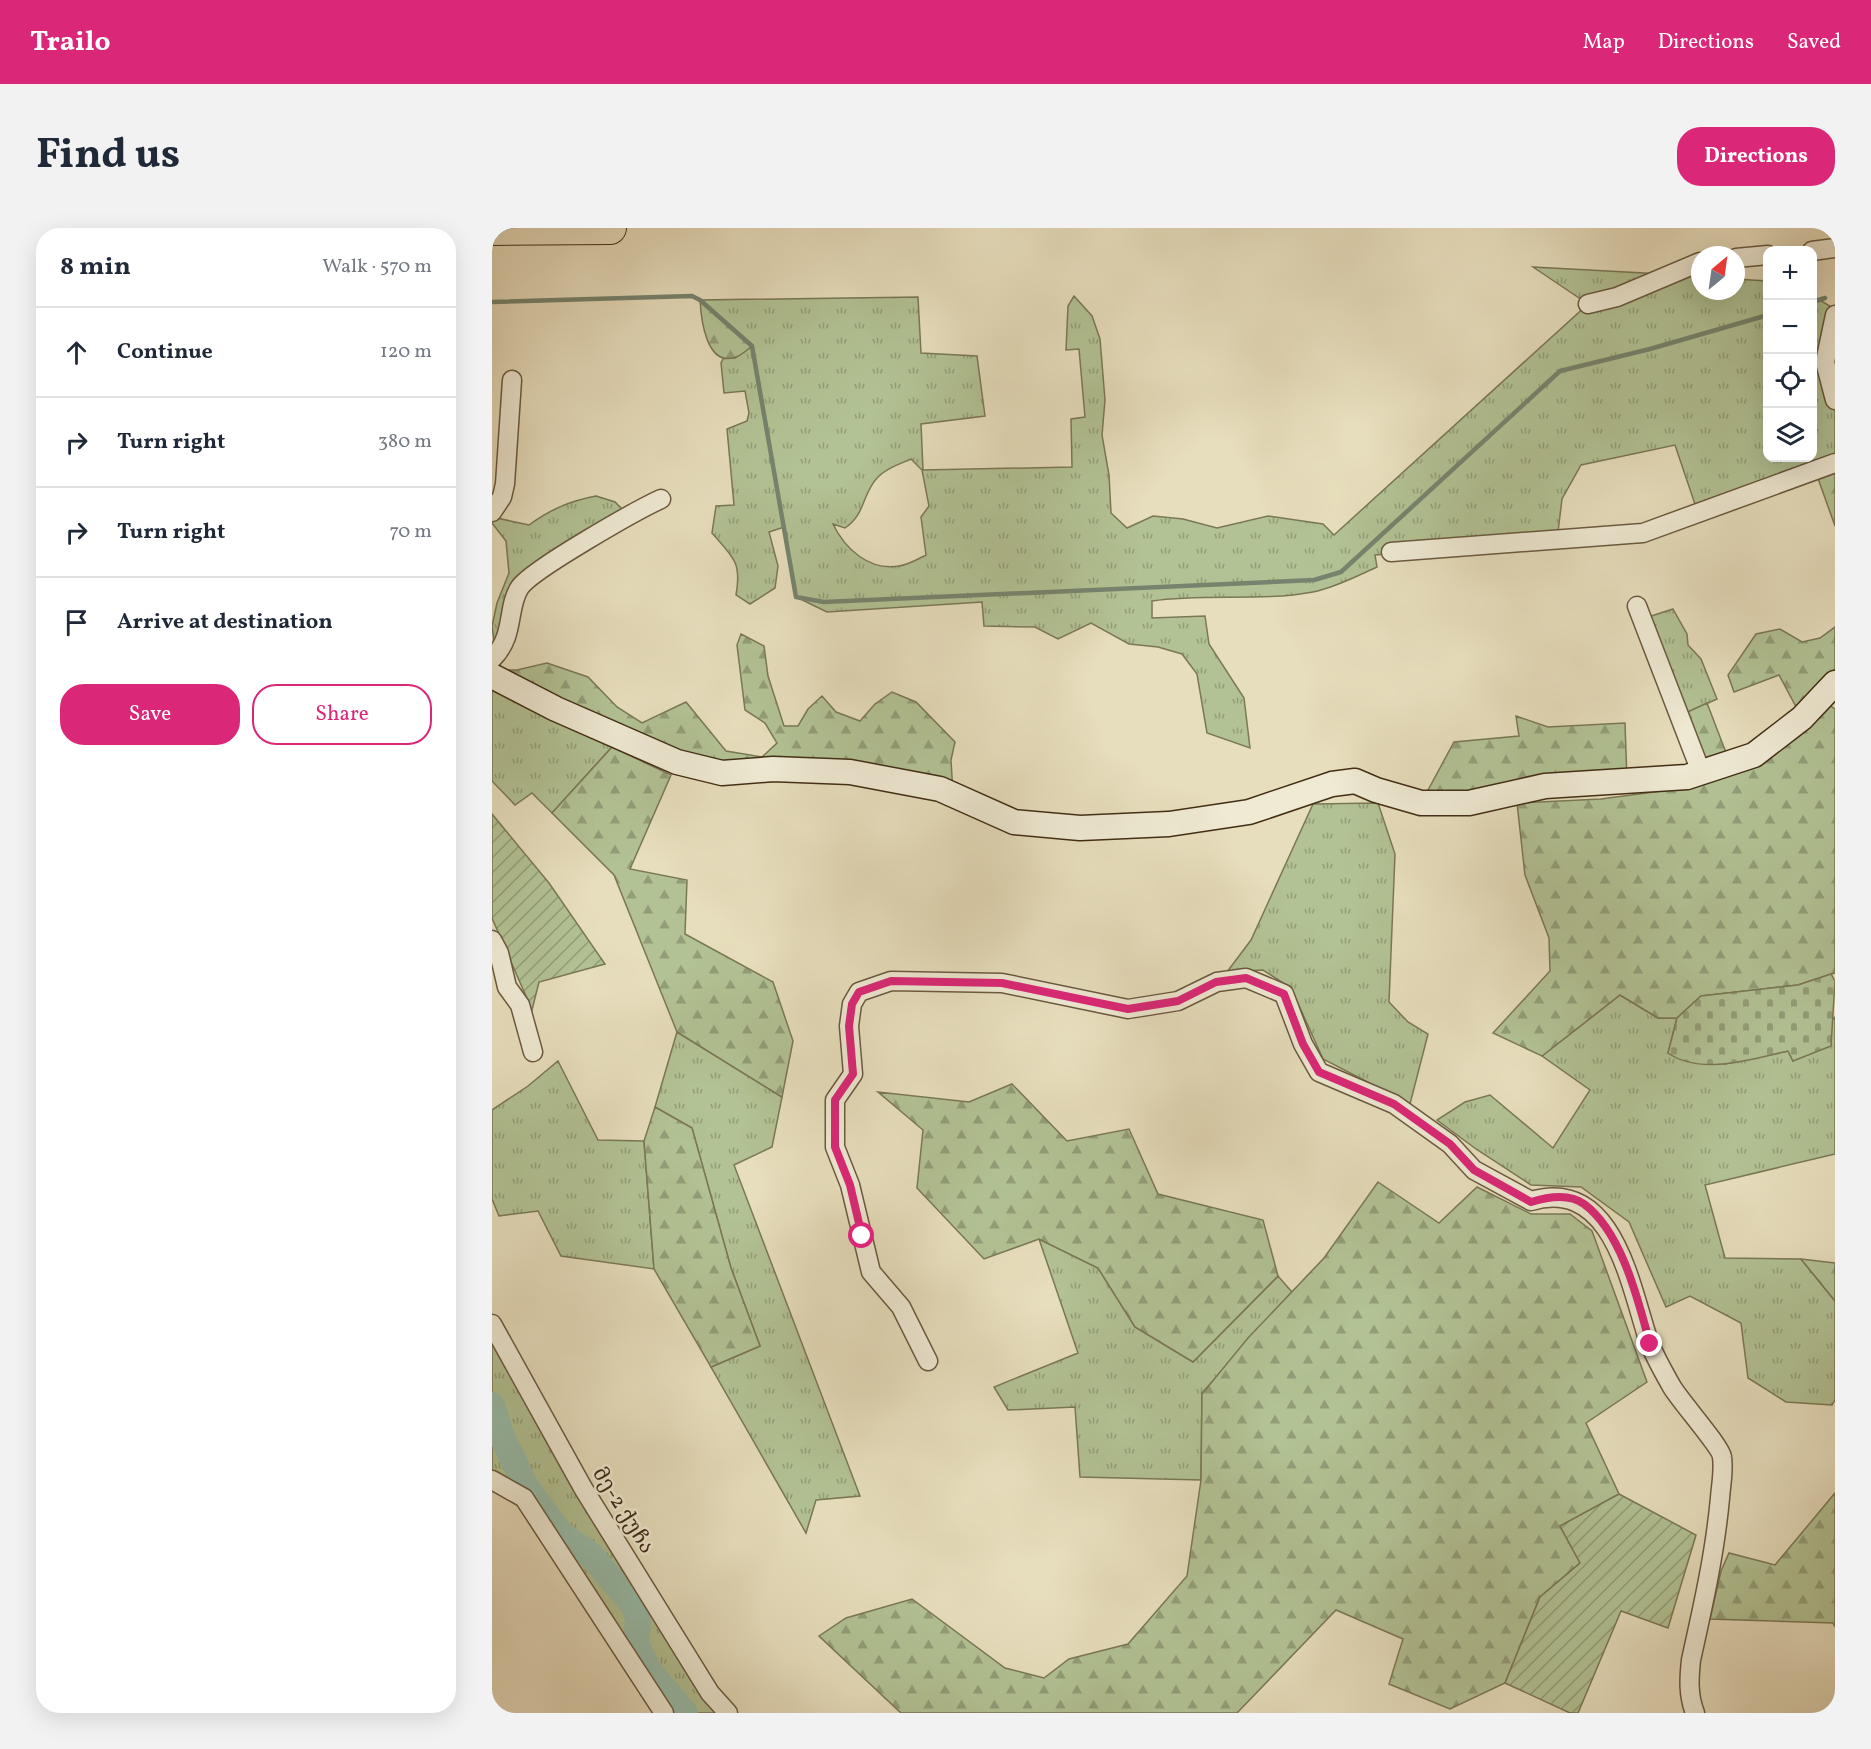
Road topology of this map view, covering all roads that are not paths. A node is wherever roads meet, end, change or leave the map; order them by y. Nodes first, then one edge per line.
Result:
1 (610, 228) edge
2 (492, 229) edge
3 (1835, 248) edge
4 (1817, 250) edge
5 (1763, 255) edge
6 (1745, 257) edge
7 (1691, 266) edge
8 (1588, 304) dead end
9 (1835, 315) edge
10 (512, 380) dead end
11 (1835, 400) edge
12 (1835, 463) edge
13 (661, 499) dead end
14 (492, 512) edge
15 (1391, 552) dead end
16 (1637, 606) dead end
17 (492, 659) edge
18 (492, 676) edge
19 (1835, 683) edge
20 (1701, 772) junction
21 (492, 940) edge
22 (533, 1052) dead end
23 (492, 1324) edge
24 (928, 1360) dead end
25 (492, 1480) edge
26 (664, 1713) edge
27 (728, 1713) edge
28 (1695, 1713) edge

1 - 2 highway
3 - 4 street
5 - 6 street
7 - 8 street
9 - 11 street
10 - 14 street
12 - 15 street
13 - 17 street
16 - 20 street
18 - 20 street
19 - 20 street
21 - 22 street
23 - 27 street, მე-2 ქუჩა
24 - 28 street
25 - 26 street

